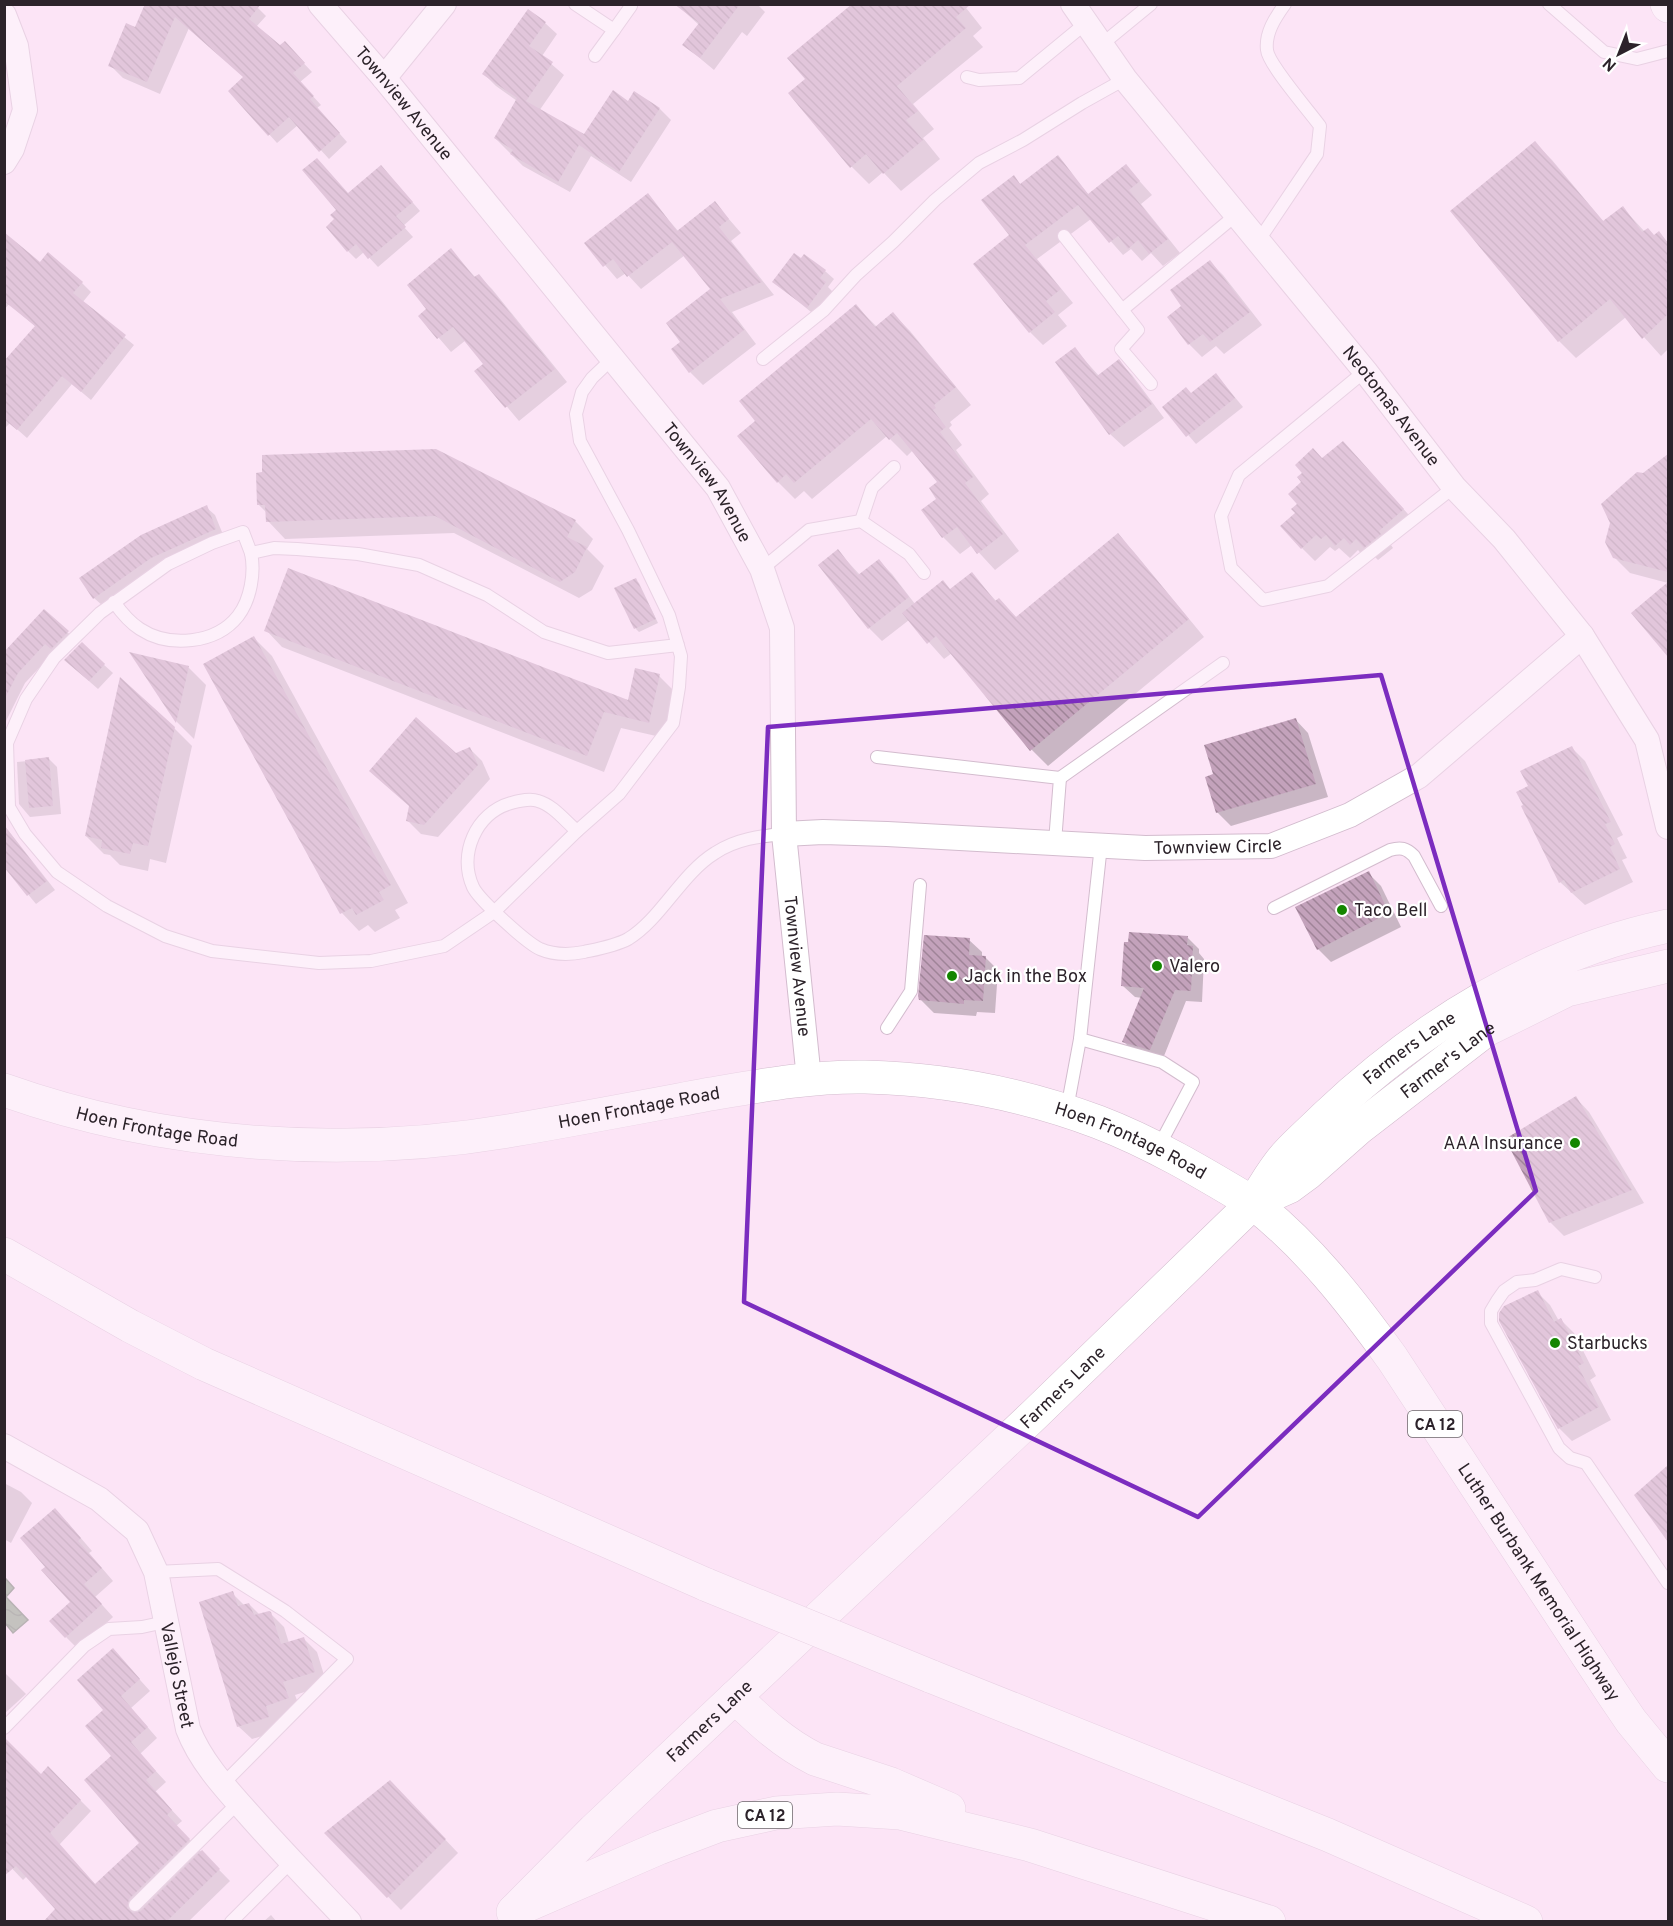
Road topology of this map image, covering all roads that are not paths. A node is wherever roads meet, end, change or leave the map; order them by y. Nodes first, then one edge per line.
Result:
1 (320, 4) edge
2 (444, 4) edge
3 (575, 4) edge
4 (1151, 4) edge
5 (1285, 4) edge
6 (1549, 4) edge
7 (631, 6) dead end
8 (1080, 14) edge
9 (4, 15) edge
10 (614, 30) junction
11 (1101, 45) junction
12 (1668, 51) edge
13 (595, 56) dead end
14 (967, 77) dead end
15 (384, 78) junction
16 (1125, 79) junction
17 (4, 162) edge
18 (1236, 215) junction
19 (1064, 236) dead end
20 (1259, 240) junction
21 (1122, 310) junction
22 (613, 358) junction
23 (763, 358) dead end
24 (1365, 371) junction
25 (1151, 384) dead end
26 (894, 467) dead end
27 (1454, 487) junction
28 (861, 521) junction
29 (251, 553) junction
30 (762, 569) junction
31 (924, 573) dead end
32 (114, 602) junction
33 (1582, 636) junction
34 (678, 645) junction
35 (1223, 663) dead end
36 (877, 757) dead end
37 (1060, 778) junction
38 (1668, 827) edge
39 (577, 831) junction
40 (784, 834) junction
41 (1055, 842) junction
42 (1101, 845) junction
43 (920, 885) dead end
44 (1441, 906) dead end
45 (1274, 908) dead end
46 (494, 912) junction
47 (1668, 926) edge
48 (1668, 966) edge
49 (887, 1028) dead end
50 (1080, 1039) junction
51 (809, 1079) junction
52 (4, 1090) edge
53 (1067, 1112) junction
54 (1157, 1149) junction
55 (1253, 1203) junction
56 (4, 1254) edge
57 (1594, 1277) dead end
58 (4, 1446) edge
59 (156, 1572) junction
60 (1668, 1583) edge
61 (165, 1622) junction
62 (735, 1697) junction
63 (4, 1728) edge
64 (1668, 1766) edge
65 (230, 1794) junction
66 (1030, 1845) junction
67 (291, 1862) junction
68 (135, 1905) dead end
69 (509, 1916) edge
70 (231, 1922) edge
71 (349, 1922) edge
72 (1269, 1922) edge
73 (1526, 1922) edge

1 - 15 street, Townview Avenue
2 - 15 street
3 - 10 lane
4 - 11 lane
5 - 20 lane
6 - 12 lane
7 - 10 lane
8 - 11 street, Neotomas Avenue
8 - 14 lane
9 - 17 street
10 - 13 lane
11 - 16 street, Neotomas Avenue
15 - 22 street, Townview Avenue
16 - 18 street, Neotomas Avenue
16 - 23 lane
18 - 20 street, Neotomas Avenue
18 - 21 lane
19 - 21 lane
20 - 24 street, Neotomas Avenue
21 - 25 lane
22 - 30 street, Townview Avenue
22 - 34 lane
24 - 27 street, Neotomas Avenue
24 - 27 lane
26 - 28 lane
27 - 33 street, Neotomas Avenue
28 - 30 lane
28 - 31 lane
29 - 32 lane
29 - 32 lane
29 - 34 lane
30 - 40 street, Townview Avenue
32 - 46 lane
33 - 38 street, Neotomas Avenue
33 - 42 street, Townview Circle
34 - 39 lane
35 - 37 lane
36 - 37 lane
37 - 41 lane
39 - 46 lane
39 - 46 lane
40 - 41 street, Townview Circle
40 - 46 lane
40 - 51 street, Townview Avenue
41 - 42 street, Townview Circle
42 - 50 lane
43 - 49 lane
44 - 45 lane
47 - 55 main road, Farmers Lane
48 - 55 main road, Farmer's Lane
50 - 53 lane
50 - 54 lane
51 - 52 main road, Hoen Frontage Road
51 - 53 main road, Hoen Frontage Road
53 - 54 main road, Hoen Frontage Road
54 - 55 main road, Hoen Frontage Road
55 - 62 main road, Farmers Lane / CA 12
55 - 64 main road, Luther Burbank Memorial Highway / CA 12
56 - 73 main road, bridge
57 - 60 lane
58 - 59 street, Vallejo Street
59 - 61 street, Vallejo Street
59 - 65 lane
61 - 63 lane
61 - 65 street, Vallejo Street
62 - 66 main road
62 - 69 main road, Farmers Lane / CA 12
65 - 67 street, Vallejo Street
65 - 68 lane
66 - 69 main road, CA 12
66 - 72 main road, CA 12
67 - 70 lane
67 - 71 street, Vallejo Street

